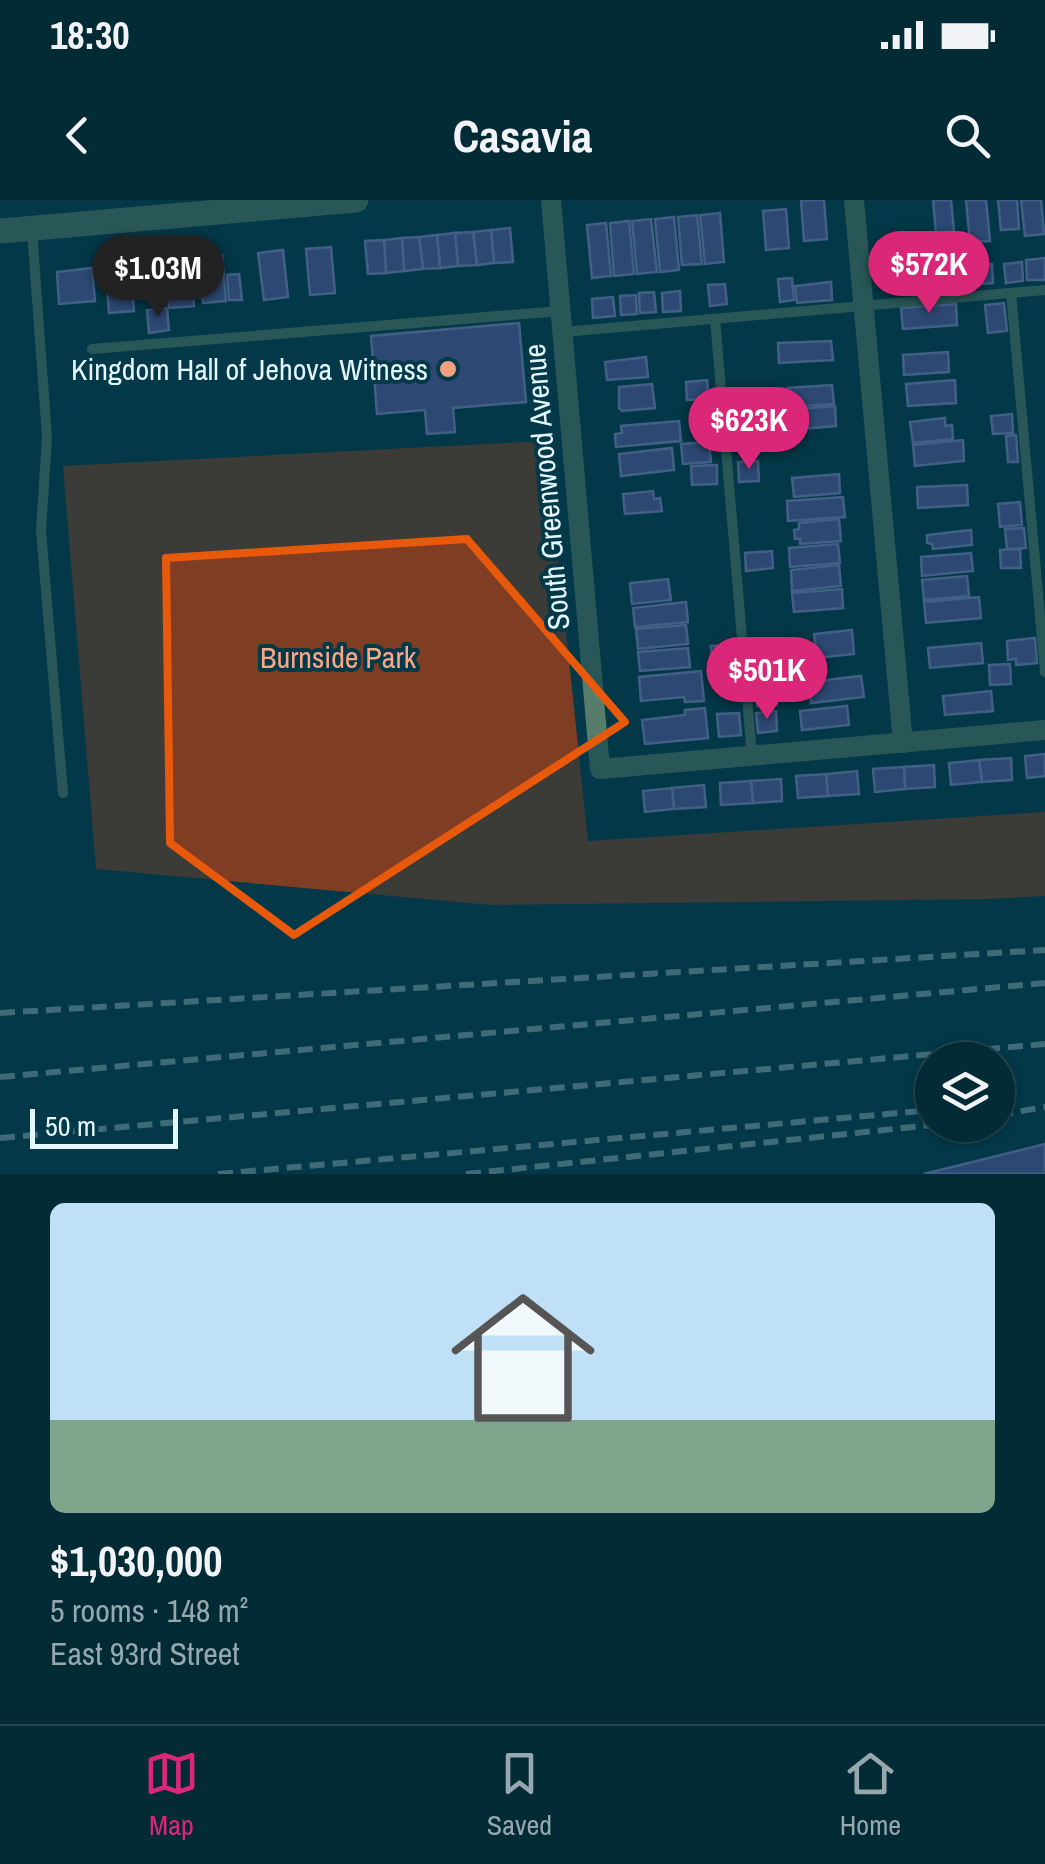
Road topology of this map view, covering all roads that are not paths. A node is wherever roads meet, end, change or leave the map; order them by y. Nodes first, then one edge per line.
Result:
1 (356, 200) edge
2 (552, 200) edge
3 (854, 200) edge
4 (255, 204) edge
5 (32, 229) junction
6 (0, 232) edge
7 (1045, 290) edge
8 (1011, 293) junction
9 (863, 306) junction
10 (715, 319) junction
11 (562, 322) junction
12 (92, 349) dead end
13 (1045, 672) edge
14 (1045, 730) edge
15 (903, 743) junction
16 (752, 756) junction
17 (63, 793) dead end

1 - 4 street
2 - 11 street, South Greenwood Avenue
3 - 9 street
4 - 5 street
5 - 6 street
5 - 17 lane
7 - 8 lane
8 - 9 lane
8 - 13 lane
9 - 10 lane
9 - 15 street
10 - 11 lane
10 - 16 lane
11 - 12 lane
11 - 16 street, South Greenwood Avenue
14 - 15 street
15 - 16 street

